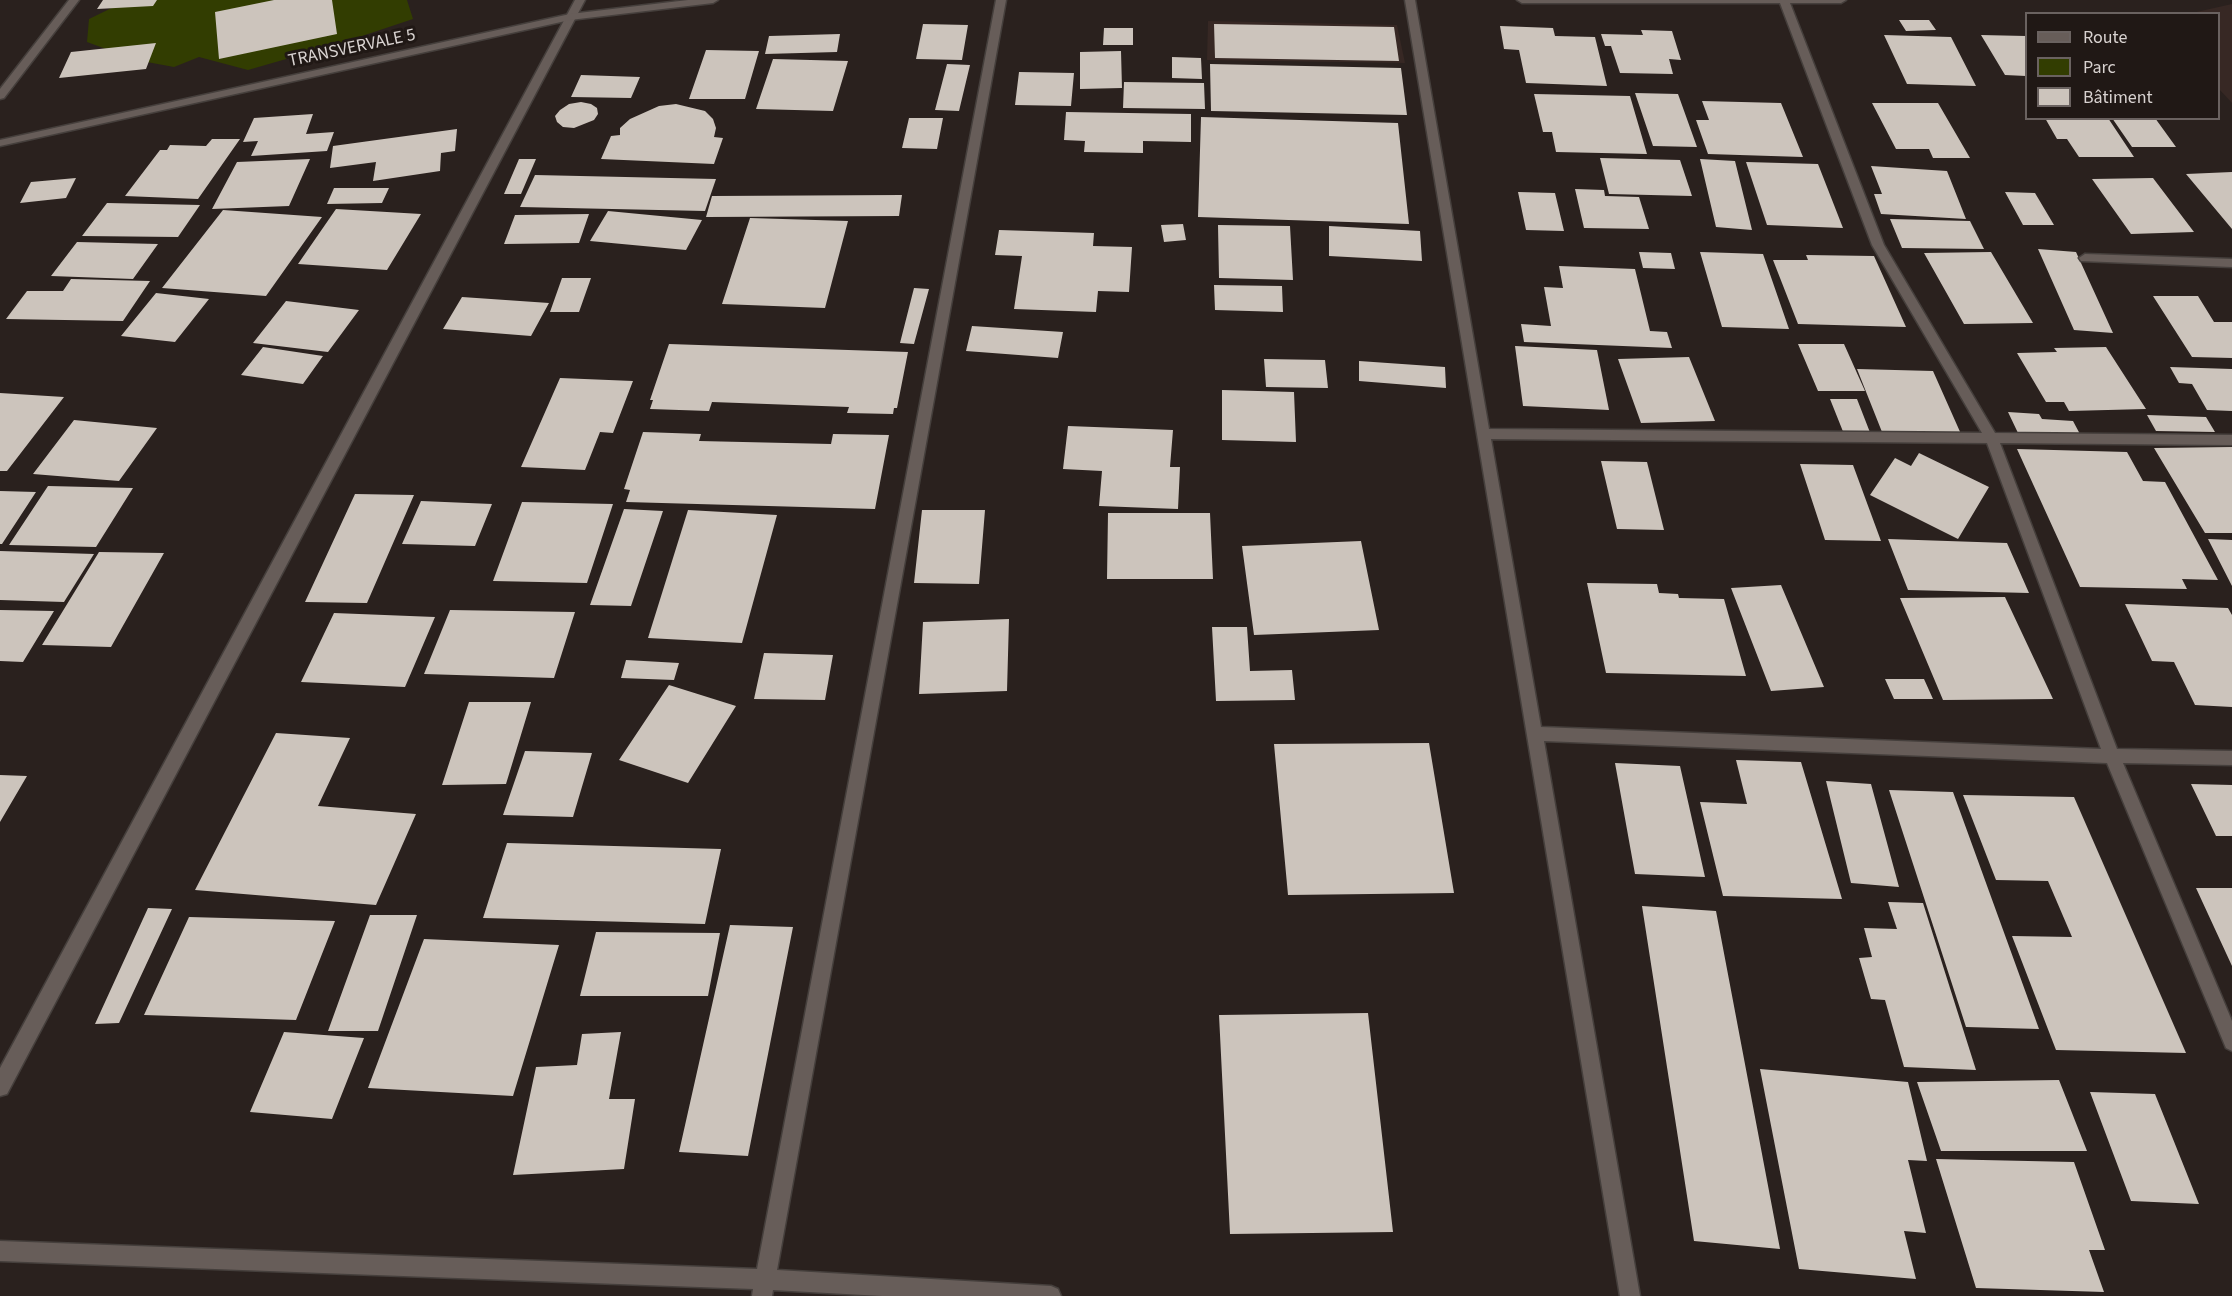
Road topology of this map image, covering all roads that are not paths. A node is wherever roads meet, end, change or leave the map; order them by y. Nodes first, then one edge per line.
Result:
1 (74, 0) edge
2 (580, 0) edge
3 (713, 0) edge
4 (1001, 0) edge
5 (1410, 0) edge
6 (1522, 0) edge
7 (1784, 0) edge
8 (1841, 0) edge
9 (570, 17) junction
10 (0, 96) edge
11 (0, 143) edge
12 (2085, 258) dead end
13 (2232, 263) edge
14 (1485, 434) junction
15 (1992, 440) junction
16 (2232, 440) edge
17 (1535, 734) junction
18 (2112, 756) junction
19 (2232, 758) edge
20 (2232, 1042) edge
21 (0, 1087) edge
22 (0, 1251) edge
23 (763, 1288) edge
24 (1051, 1296) edge
25 (1630, 1296) edge

1 - 10 street
2 - 9 street
3 - 9 street, TRANSVERVALE 5
4 - 23 street
5 - 14 street
6 - 7 street
7 - 8 street
7 - 15 street
9 - 11 street, TRANSVERVALE 5
9 - 21 street
12 - 13 street
14 - 15 street
14 - 17 street
15 - 16 street
15 - 18 street
17 - 18 street
17 - 25 street
18 - 19 street
18 - 20 street
22 - 23 street
23 - 24 street

